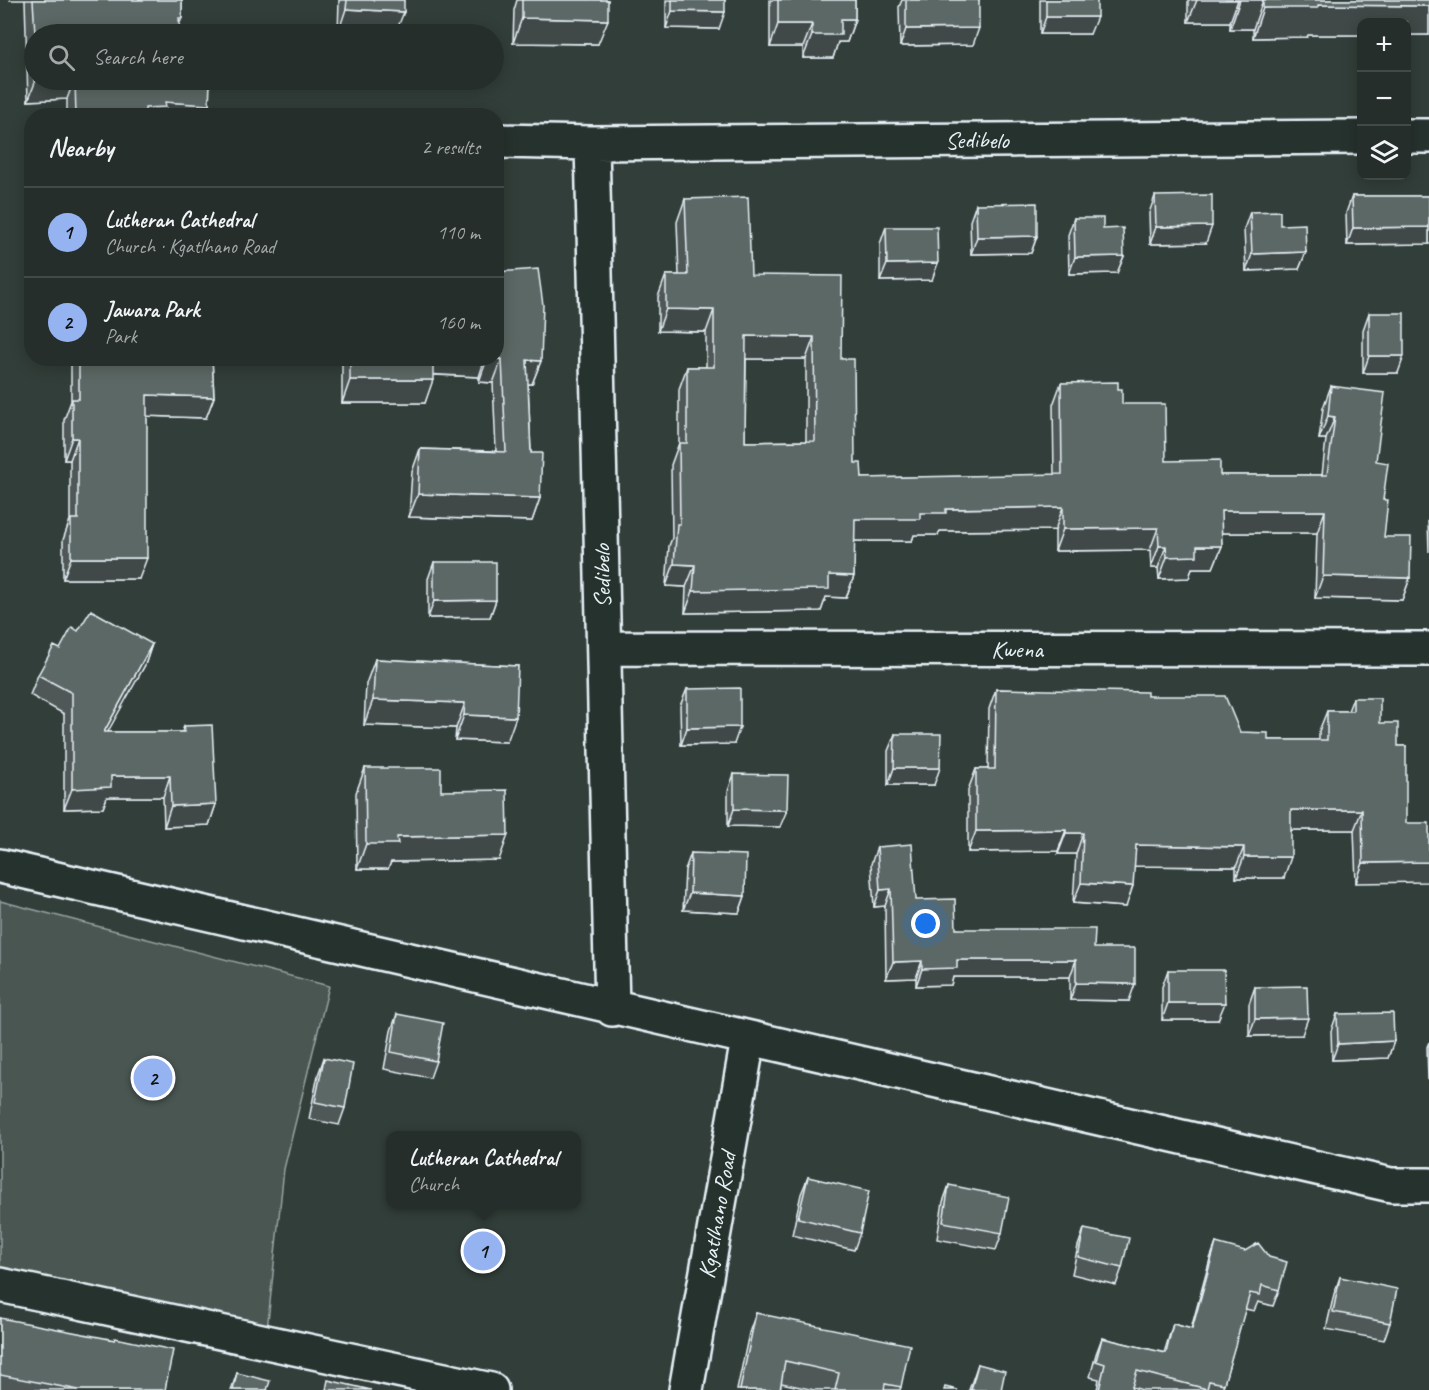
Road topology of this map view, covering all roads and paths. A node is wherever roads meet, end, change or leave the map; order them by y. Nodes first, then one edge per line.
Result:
1 (1357, 136) edge
2 (1411, 136) edge
3 (1429, 136) edge
4 (504, 141) edge
5 (592, 143) junction
6 (604, 648) junction
7 (1429, 649) edge
8 (0, 866) edge
9 (612, 1009) junction
10 (748, 1040) junction
11 (1391, 1185) junction
12 (1429, 1185) edge
13 (1429, 1208) edge
14 (0, 1285) edge
15 (491, 1390) edge
16 (686, 1390) edge

1 - 5 street, Sedibelo
2 - 3 street
4 - 5 street, Sedibelo
5 - 6 street, Sedibelo
6 - 7 street, Kwena
6 - 9 street, Sedibelo
8 - 9 street
9 - 10 street
10 - 11 street
10 - 16 street, Kgatlhano Road
11 - 12 street
11 - 13 street
14 - 15 street

